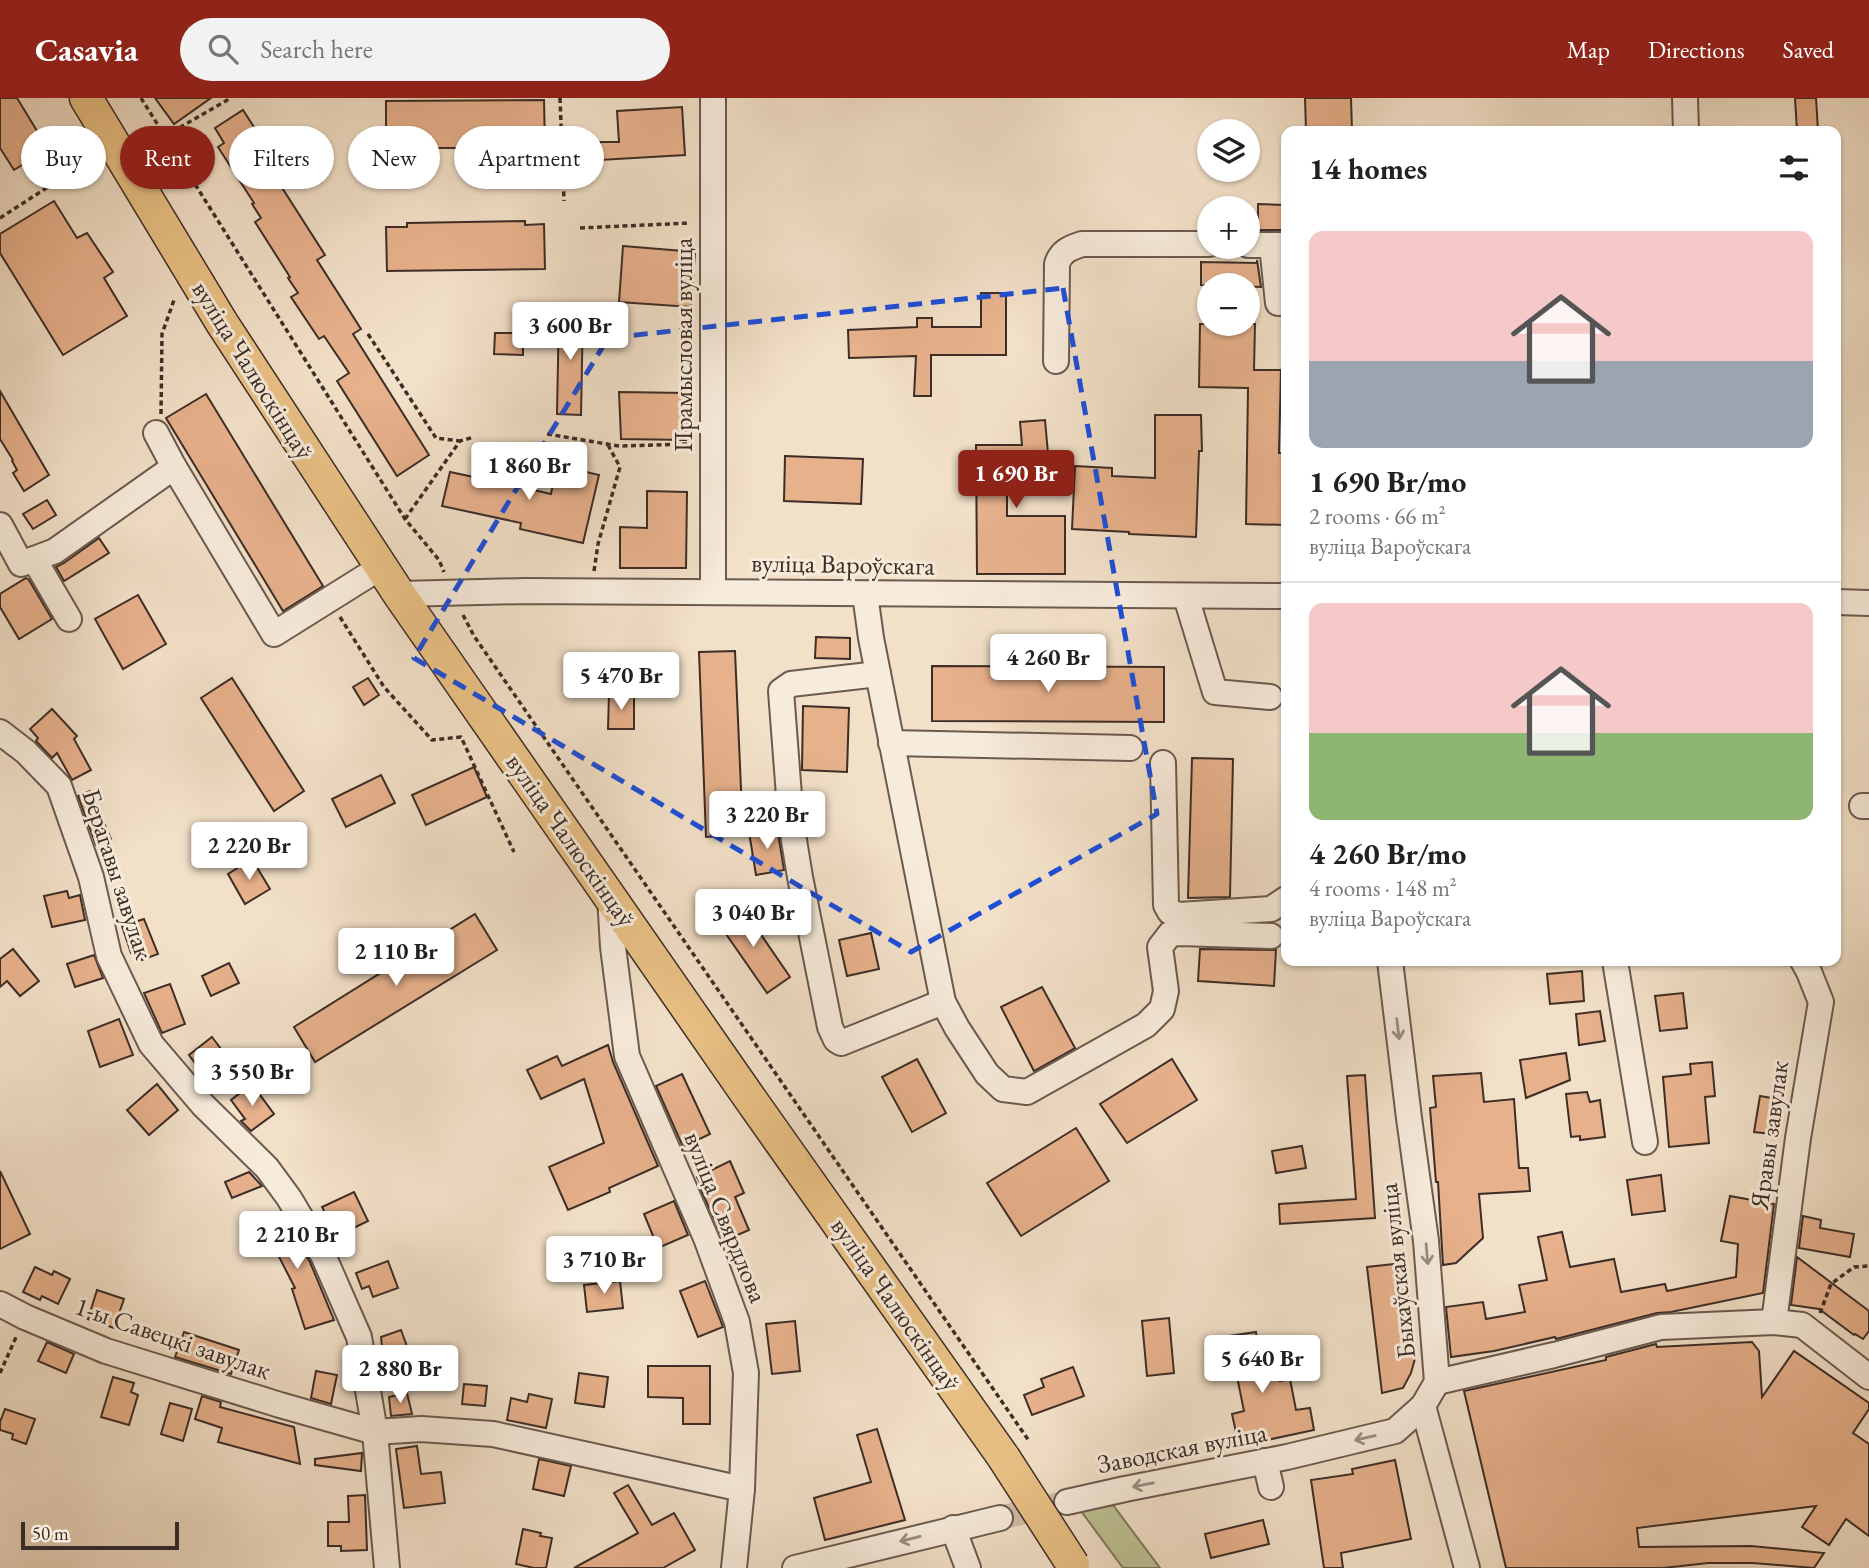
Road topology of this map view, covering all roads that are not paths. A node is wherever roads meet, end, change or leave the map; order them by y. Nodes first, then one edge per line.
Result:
1 (86, 98) edge
2 (713, 98) edge
3 (1685, 98) edge
4 (1686, 126) edge
5 (1197, 244) edge
6 (1269, 245) edge
7 (1281, 303) edge
8 (1056, 361) dead end
9 (156, 433) road end
10 (174, 467) junction
11 (0, 525) edge
12 (34, 559) junction
13 (381, 567) junction
14 (713, 592) junction
15 (399, 594) junction
16 (865, 594) junction
17 (1281, 596) edge
18 (1186, 597) junction
19 (1841, 602) edge
20 (1869, 603) edge
21 (69, 619) dead end
22 (878, 674) junction
23 (1270, 696) dead end
24 (0, 732) edge
25 (891, 743) junction
26 (1130, 748) dead end
27 (1163, 763) dead end
28 (610, 895) junction
29 (1281, 902) edge
30 (1271, 936) dead end
31 (1391, 966) edge
32 (1616, 966) edge
33 (1805, 966) edge
34 (943, 1002) junction
35 (1644, 1142) dead end
36 (0, 1304) edge
37 (1774, 1322) junction
38 (1869, 1377) edge
39 (1437, 1382) junction
40 (1423, 1406) junction
41 (375, 1432) junction
42 (1265, 1461) junction
43 (1271, 1487) dead end
44 (743, 1489) junction
45 (1067, 1502) tunnel mouth
46 (1000, 1517) tunnel mouth
47 (953, 1528) junction
48 (1074, 1566) edge
49 (387, 1568) edge
50 (734, 1568) edge
51 (795, 1568) edge
52 (968, 1568) edge
53 (1467, 1568) edge

1 - 13 main road, вуліца Чалюскінцаў
2 - 14 street, Прамысловая вуліца
3 - 4 street
5 - 8 street
6 - 7 street
9 - 10 street
10 - 12 street
10 - 13 street
11 - 12 street
12 - 21 street
13 - 15 main road, вуліца Чалюскінцаў
14 - 15 street, вуліца Вароўскага
14 - 16 street, вуліца Вароўскага
15 - 28 main road, вуліца Чалюскінцаў
16 - 18 street, вуліца Вароўскага
16 - 22 street
17 - 18 street, вуліца Вароўскага
18 - 23 street
19 - 20 street
22 - 25 street
22 - 34 street
24 - 41 street, Берагавы завулак
25 - 26 street
25 - 34 street
27 - 29 street
28 - 44 street, вуліца Свярдлова
28 - 48 main road, вуліца Чалюскінцаў, bridge
30 - 34 street
31 -> 39 street, Быхаўская вуліца
32 - 35 street
33 - 37 street, Яравы завулак
36 - 41 street, 1-ы Савецкі завулак
37 - 38 street
37 - 39 street
39 - 40 street, Быхаўская вуліца
40 -> 42 street, Заводская вуліца
40 - 53 street
41 - 44 street, 1-ы Савецкі завулак
41 - 49 street, Берагавы завулак
42 - 43 street
42 -> 45 street, Заводская вуліца
44 - 50 street, вуліца Свярдлова
46 - 47 street
47 -> 51 street
47 - 52 street

